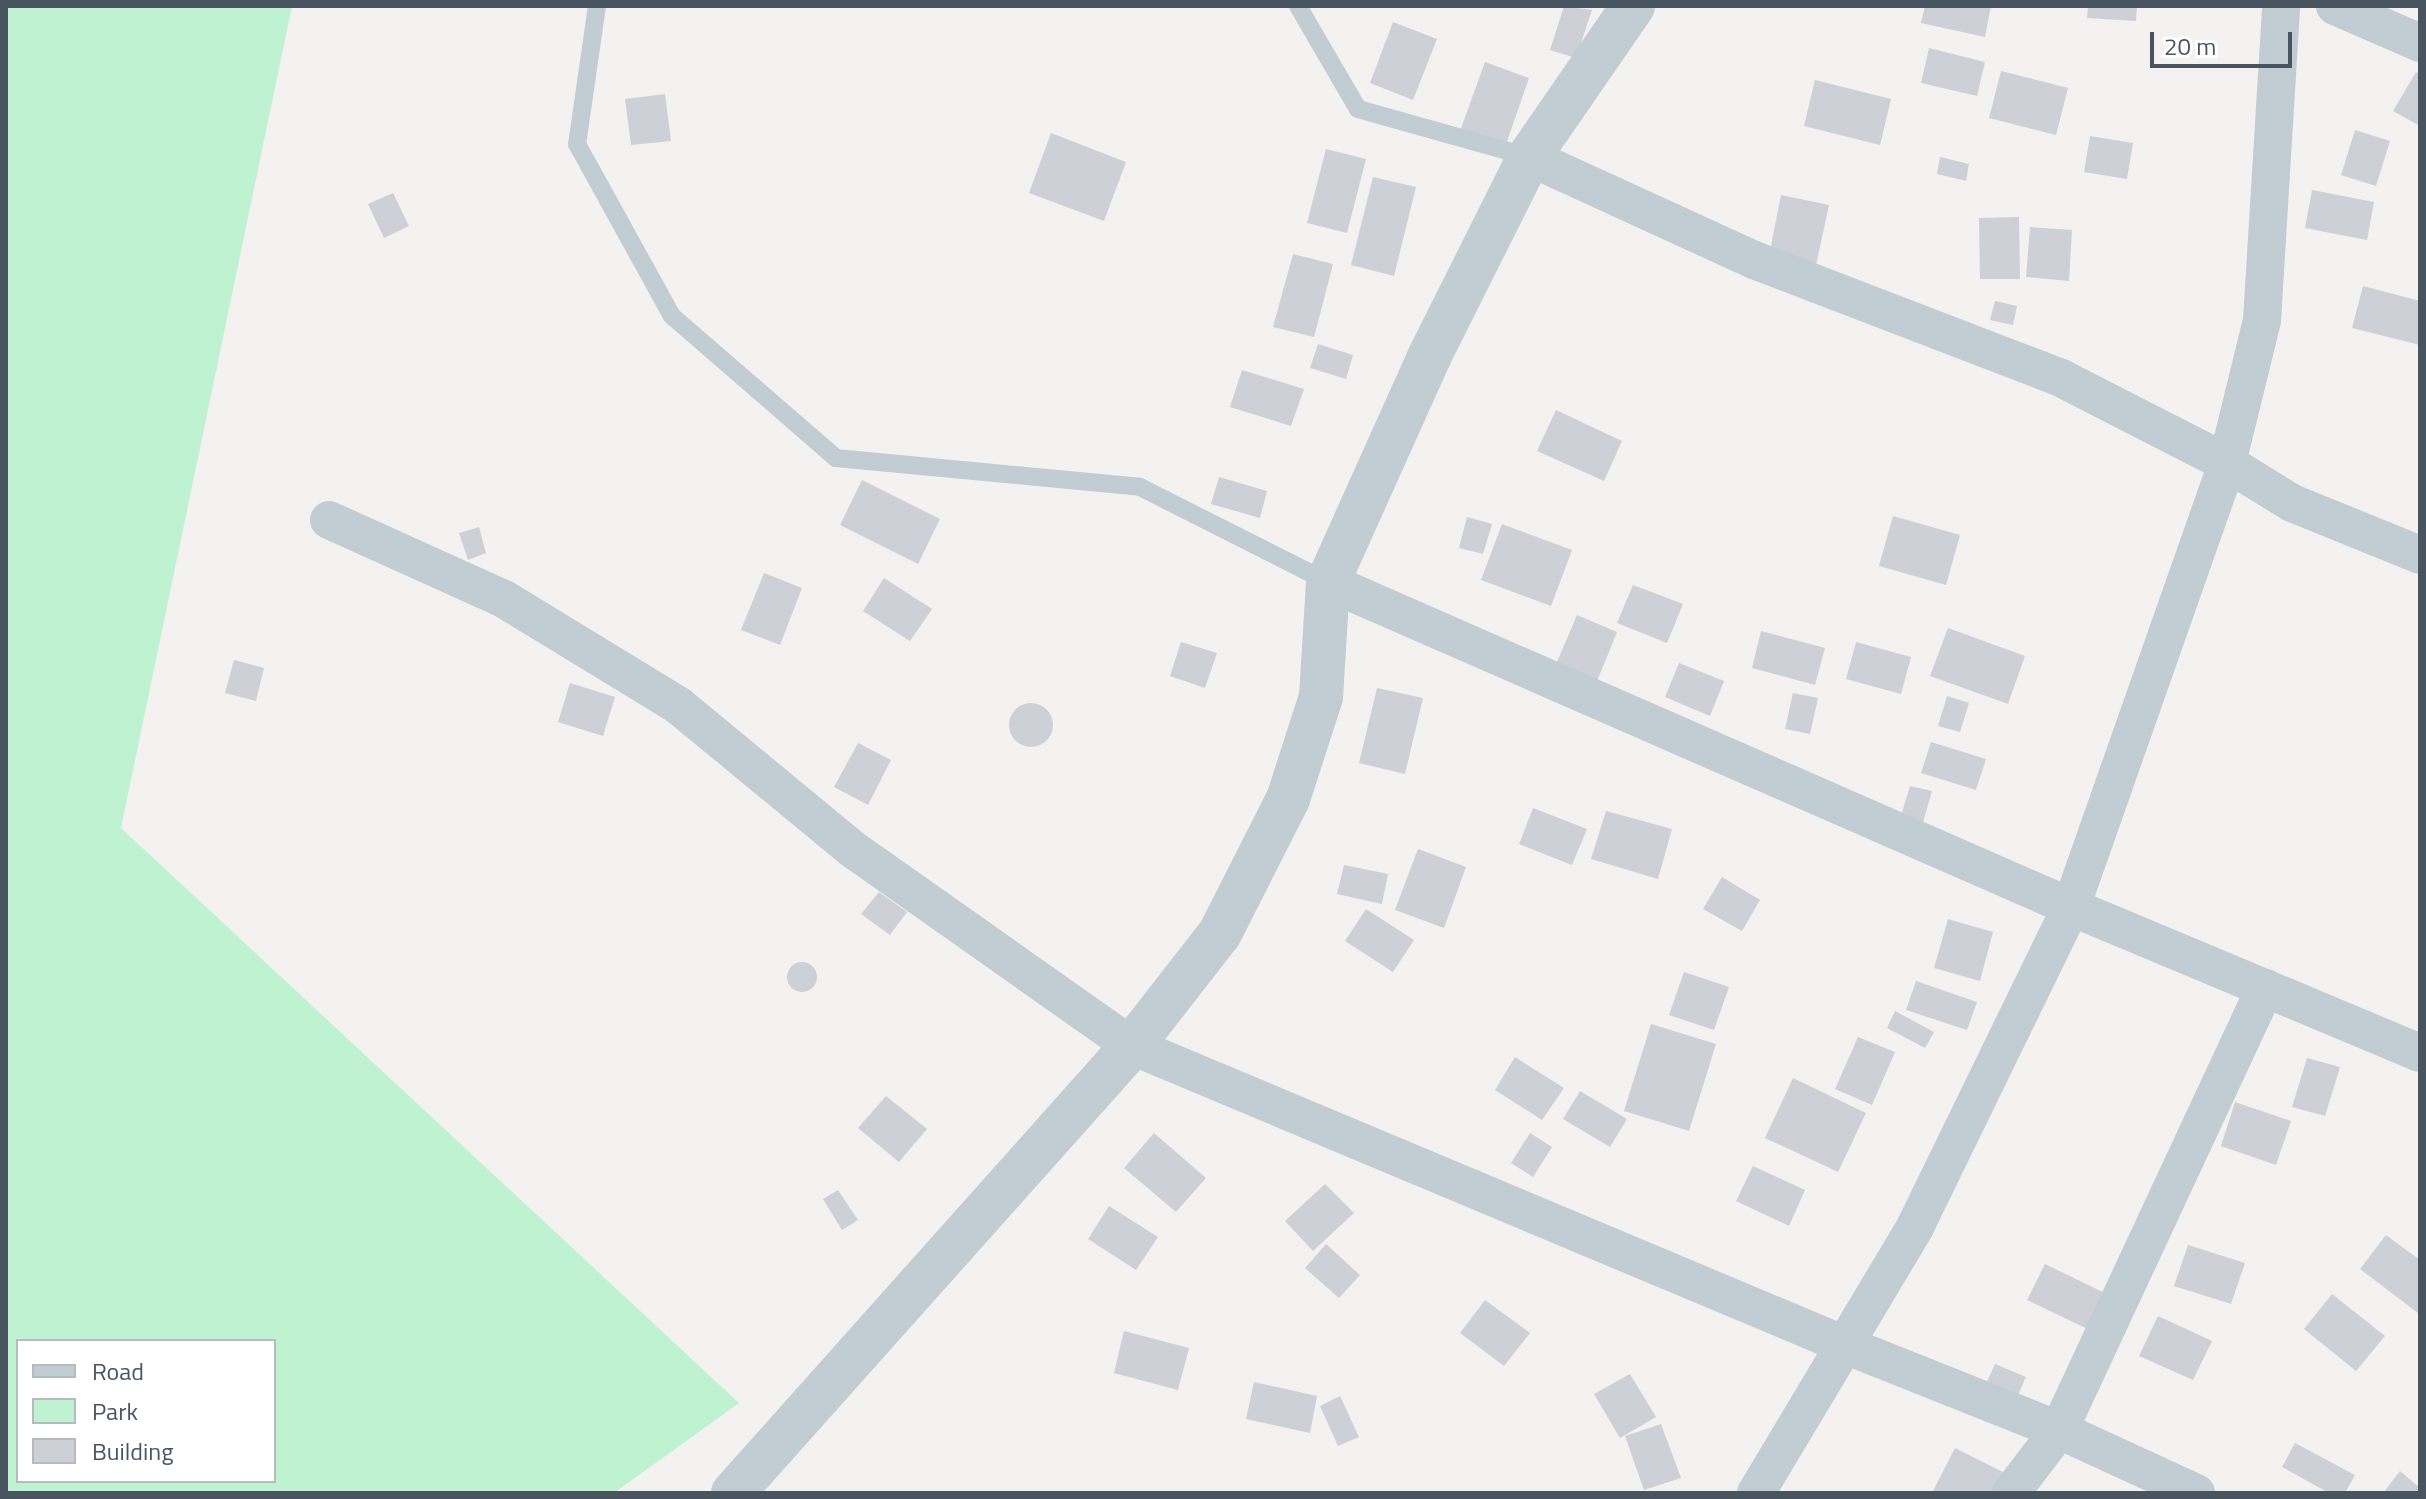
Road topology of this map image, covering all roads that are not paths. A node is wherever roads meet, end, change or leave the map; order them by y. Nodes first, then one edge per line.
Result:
1 (597, 6) edge
2 (1298, 6) edge
3 (1633, 6) edge
4 (2281, 6) edge
5 (2335, 6) edge
6 (2420, 43) edge
7 (1529, 157) junction
8 (2227, 463) junction
9 (329, 520) dead end
10 (2420, 555) edge
11 (1328, 582) junction
12 (2071, 907) junction
13 (2265, 988) junction
14 (1132, 1046) junction
15 (2420, 1053) edge
16 (1845, 1345) junction
17 (2059, 1430) junction
18 (733, 1493) edge
19 (1756, 1493) edge
20 (2011, 1493) edge
21 (2196, 1493) edge

1 - 11 lane
2 - 7 lane
3 - 7 street
4 - 8 street
5 - 6 street
7 - 8 street
7 - 11 street
8 - 10 street
8 - 12 street
9 - 14 street
11 - 12 street
11 - 14 street
12 - 13 street
12 - 16 street
13 - 15 street
13 - 17 street
14 - 16 street
14 - 18 street
16 - 17 street
16 - 19 street
17 - 20 street
17 - 21 street

